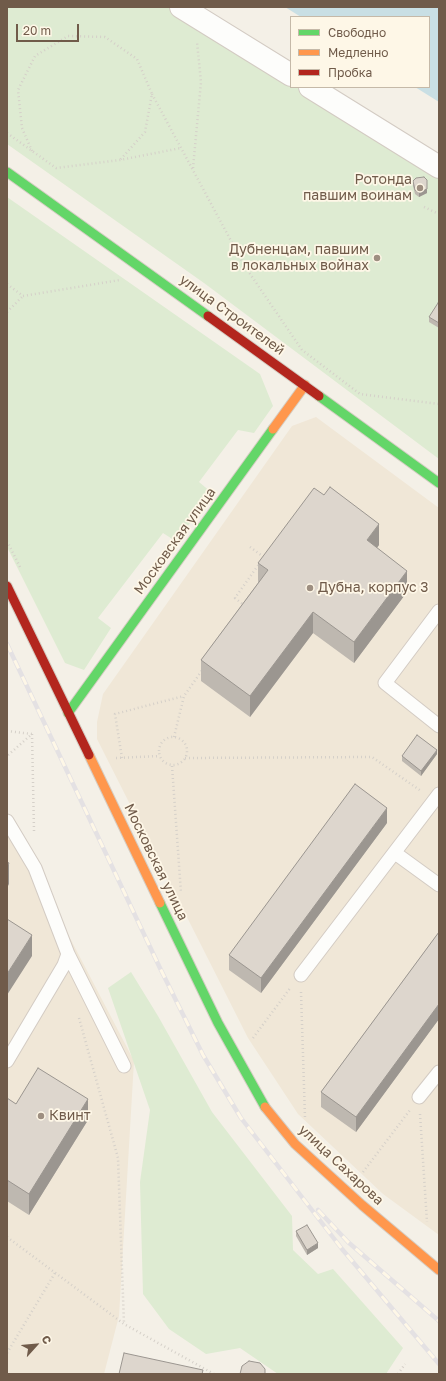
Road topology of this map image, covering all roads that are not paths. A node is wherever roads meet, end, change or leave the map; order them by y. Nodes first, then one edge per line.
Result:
1 (187, 11) edge
2 (290, 74) edge
3 (312, 88) edge
4 (439, 167) edge
5 (7, 172) edge
6 (304, 385) junction
7 (439, 483) edge
8 (7, 586) edge
9 (439, 611) edge
10 (68, 713) junction
11 (439, 726) edge
12 (437, 798) edge
13 (7, 821) edge
14 (395, 853) junction
15 (439, 885) edge
16 (68, 954) junction
17 (301, 975) road end
18 (218, 1023) joint
19 (7, 1060) edge
20 (124, 1066) dead end
21 (439, 1072) edge
22 (419, 1097) road end
23 (439, 1270) edge

1 - 2 street
3 - 4 street
5 - 6 street, улица Строителей
6 - 7 street, улица Строителей
6 - 10 street, Московская улица
8 - 10 street, Московская улица
9 - 11 lane
10 - 18 street, Московская улица
12 - 14 lane
13 - 16 lane
14 - 15 lane
14 - 17 lane
16 - 19 lane
16 - 20 lane
18 - 23 street, улица Сахарова
21 - 22 lane

